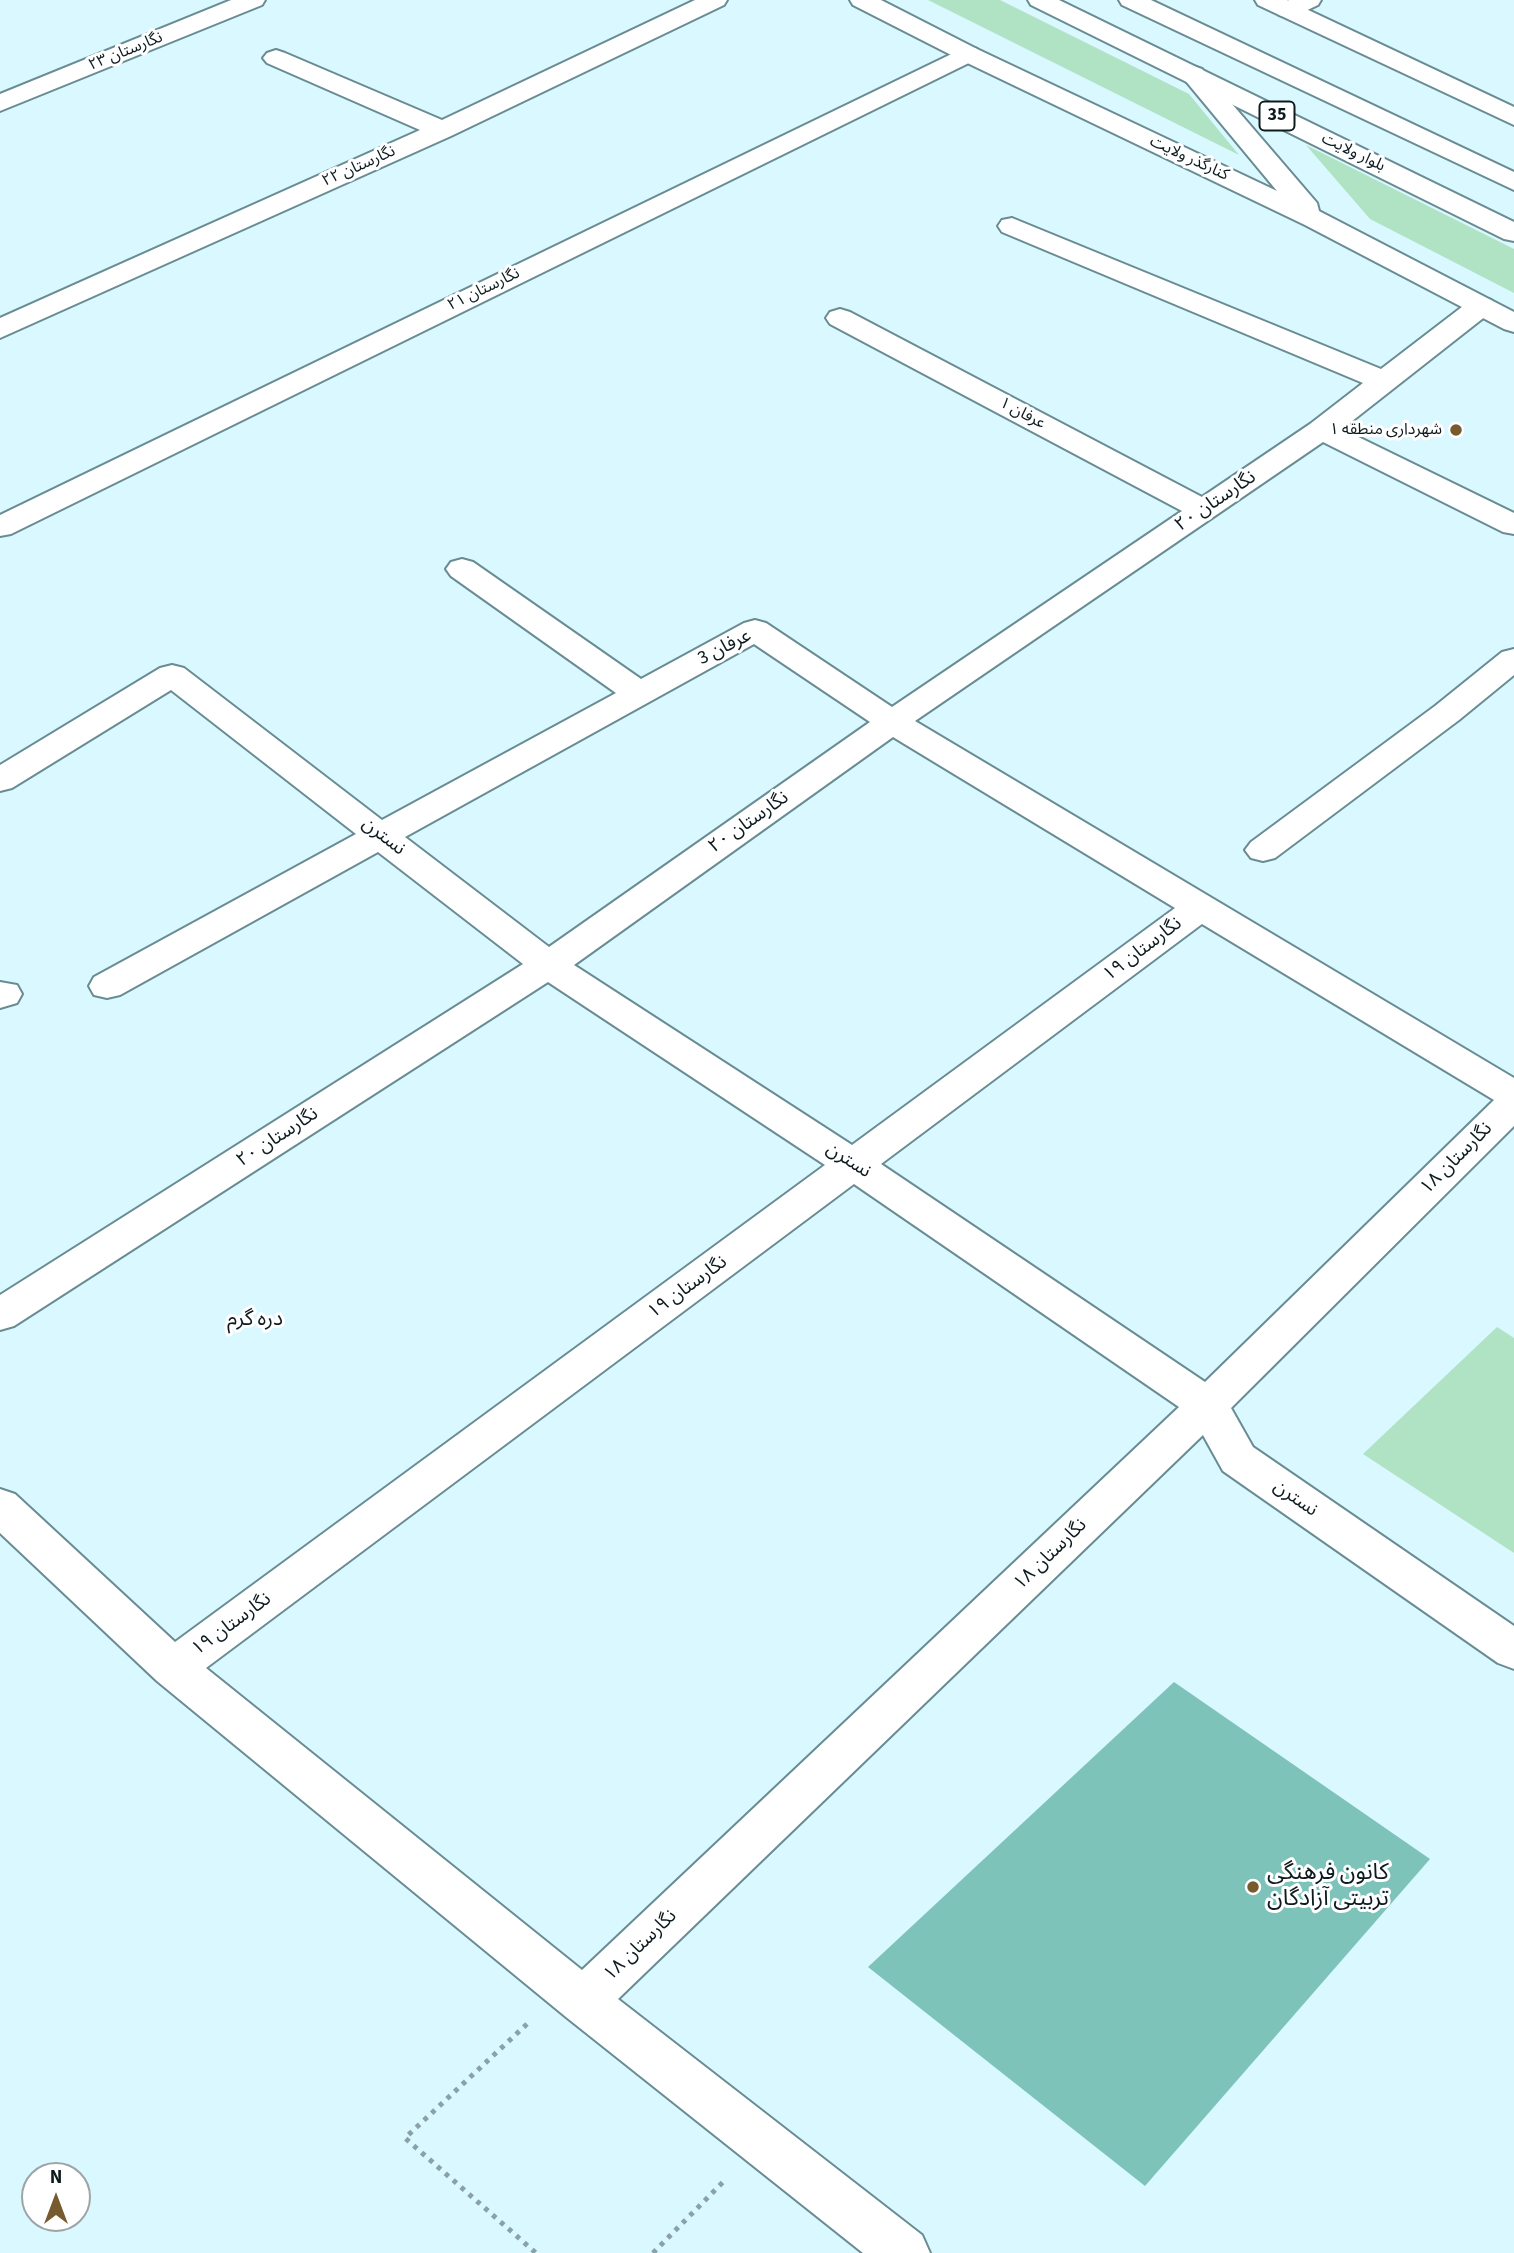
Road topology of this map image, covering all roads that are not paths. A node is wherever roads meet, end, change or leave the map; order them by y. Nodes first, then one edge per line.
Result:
1 (253, 0) edge
2 (715, 0) edge
3 (862, 0) edge
4 (1040, 0) edge
5 (1131, 0) edge
6 (1288, 3) edge
7 (968, 54) junction
8 (276, 58) dead end
9 (1194, 74) junction
10 (0, 103) edge
11 (1514, 117) edge
12 (442, 130) junction
13 (1514, 182) edge
14 (1315, 219) junction
15 (1012, 226) dead end
16 (1514, 233) edge
17 (1481, 306) junction
18 (840, 318) dead end
19 (1514, 323) edge
20 (0, 329) edge
21 (1384, 381) junction
22 (1321, 430) junction
23 (1204, 510) junction
24 (1514, 525) edge
25 (0, 527) edge
26 (463, 569) dead end
27 (1514, 659) edge
28 (640, 694) junction
29 (892, 722) junction
30 (0, 780) edge
31 (380, 835) junction
32 (1263, 850) dead end
33 (1202, 906) junction
34 (548, 965) junction
35 (107, 986) dead end
36 (1514, 1095) edge
37 (1514, 1103) edge
38 (854, 1164) junction
39 (0, 1315) edge
40 (1208, 1405) junction
41 (0, 1506) edge
42 (1514, 1650) edge
43 (173, 1668) junction
44 (583, 2001) junction
45 (904, 2253) edge

1 - 10 street, نگارستان ۲۳
2 - 12 street, نگارستان ۲۲
3 - 7 street, کنارگذر ولایت
4 - 9 street, بلوار ولایت / 35
5 - 13 street, 35
6 - 11 street
7 - 14 street, کنارگذر ولایت
7 - 25 street, نگارستان ۲۱
8 - 12 street
9 - 14 street
9 - 16 street, بلوار ولایت / 35
12 - 20 street, نگارستان ۲۲
14 - 17 street, کنارگذر ولایت
15 - 21 street
17 - 19 street, کنارگذر ولایت
17 - 21 street, نگارستان ۲۰
18 - 23 street, عرفان ۱
21 - 22 street, نگارستان ۲۰
22 - 23 street, نگارستان ۲۰
22 - 24 street
23 - 29 street, نگارستان ۲۰
26 - 28 street
27 - 32 street
28 - 29 street, عرفان 3
28 - 31 street, عرفان 3
29 - 33 street
29 - 34 street, نگارستان ۲۰
30 - 31 street, نسترن
31 - 34 street, نسترن
31 - 35 street, عرفان 3
33 - 36 street
33 - 38 street, نگارستان ۱۹
34 - 38 street, نسترن
34 - 39 street, نگارستان ۲۰
37 - 40 street, نگارستان ۱۸
38 - 40 street, نسترن
38 - 43 street, نگارستان ۱۹
40 - 42 street, نسترن
40 - 44 street, نگارستان ۱۸
41 - 43 street
43 - 44 street
44 - 45 street

